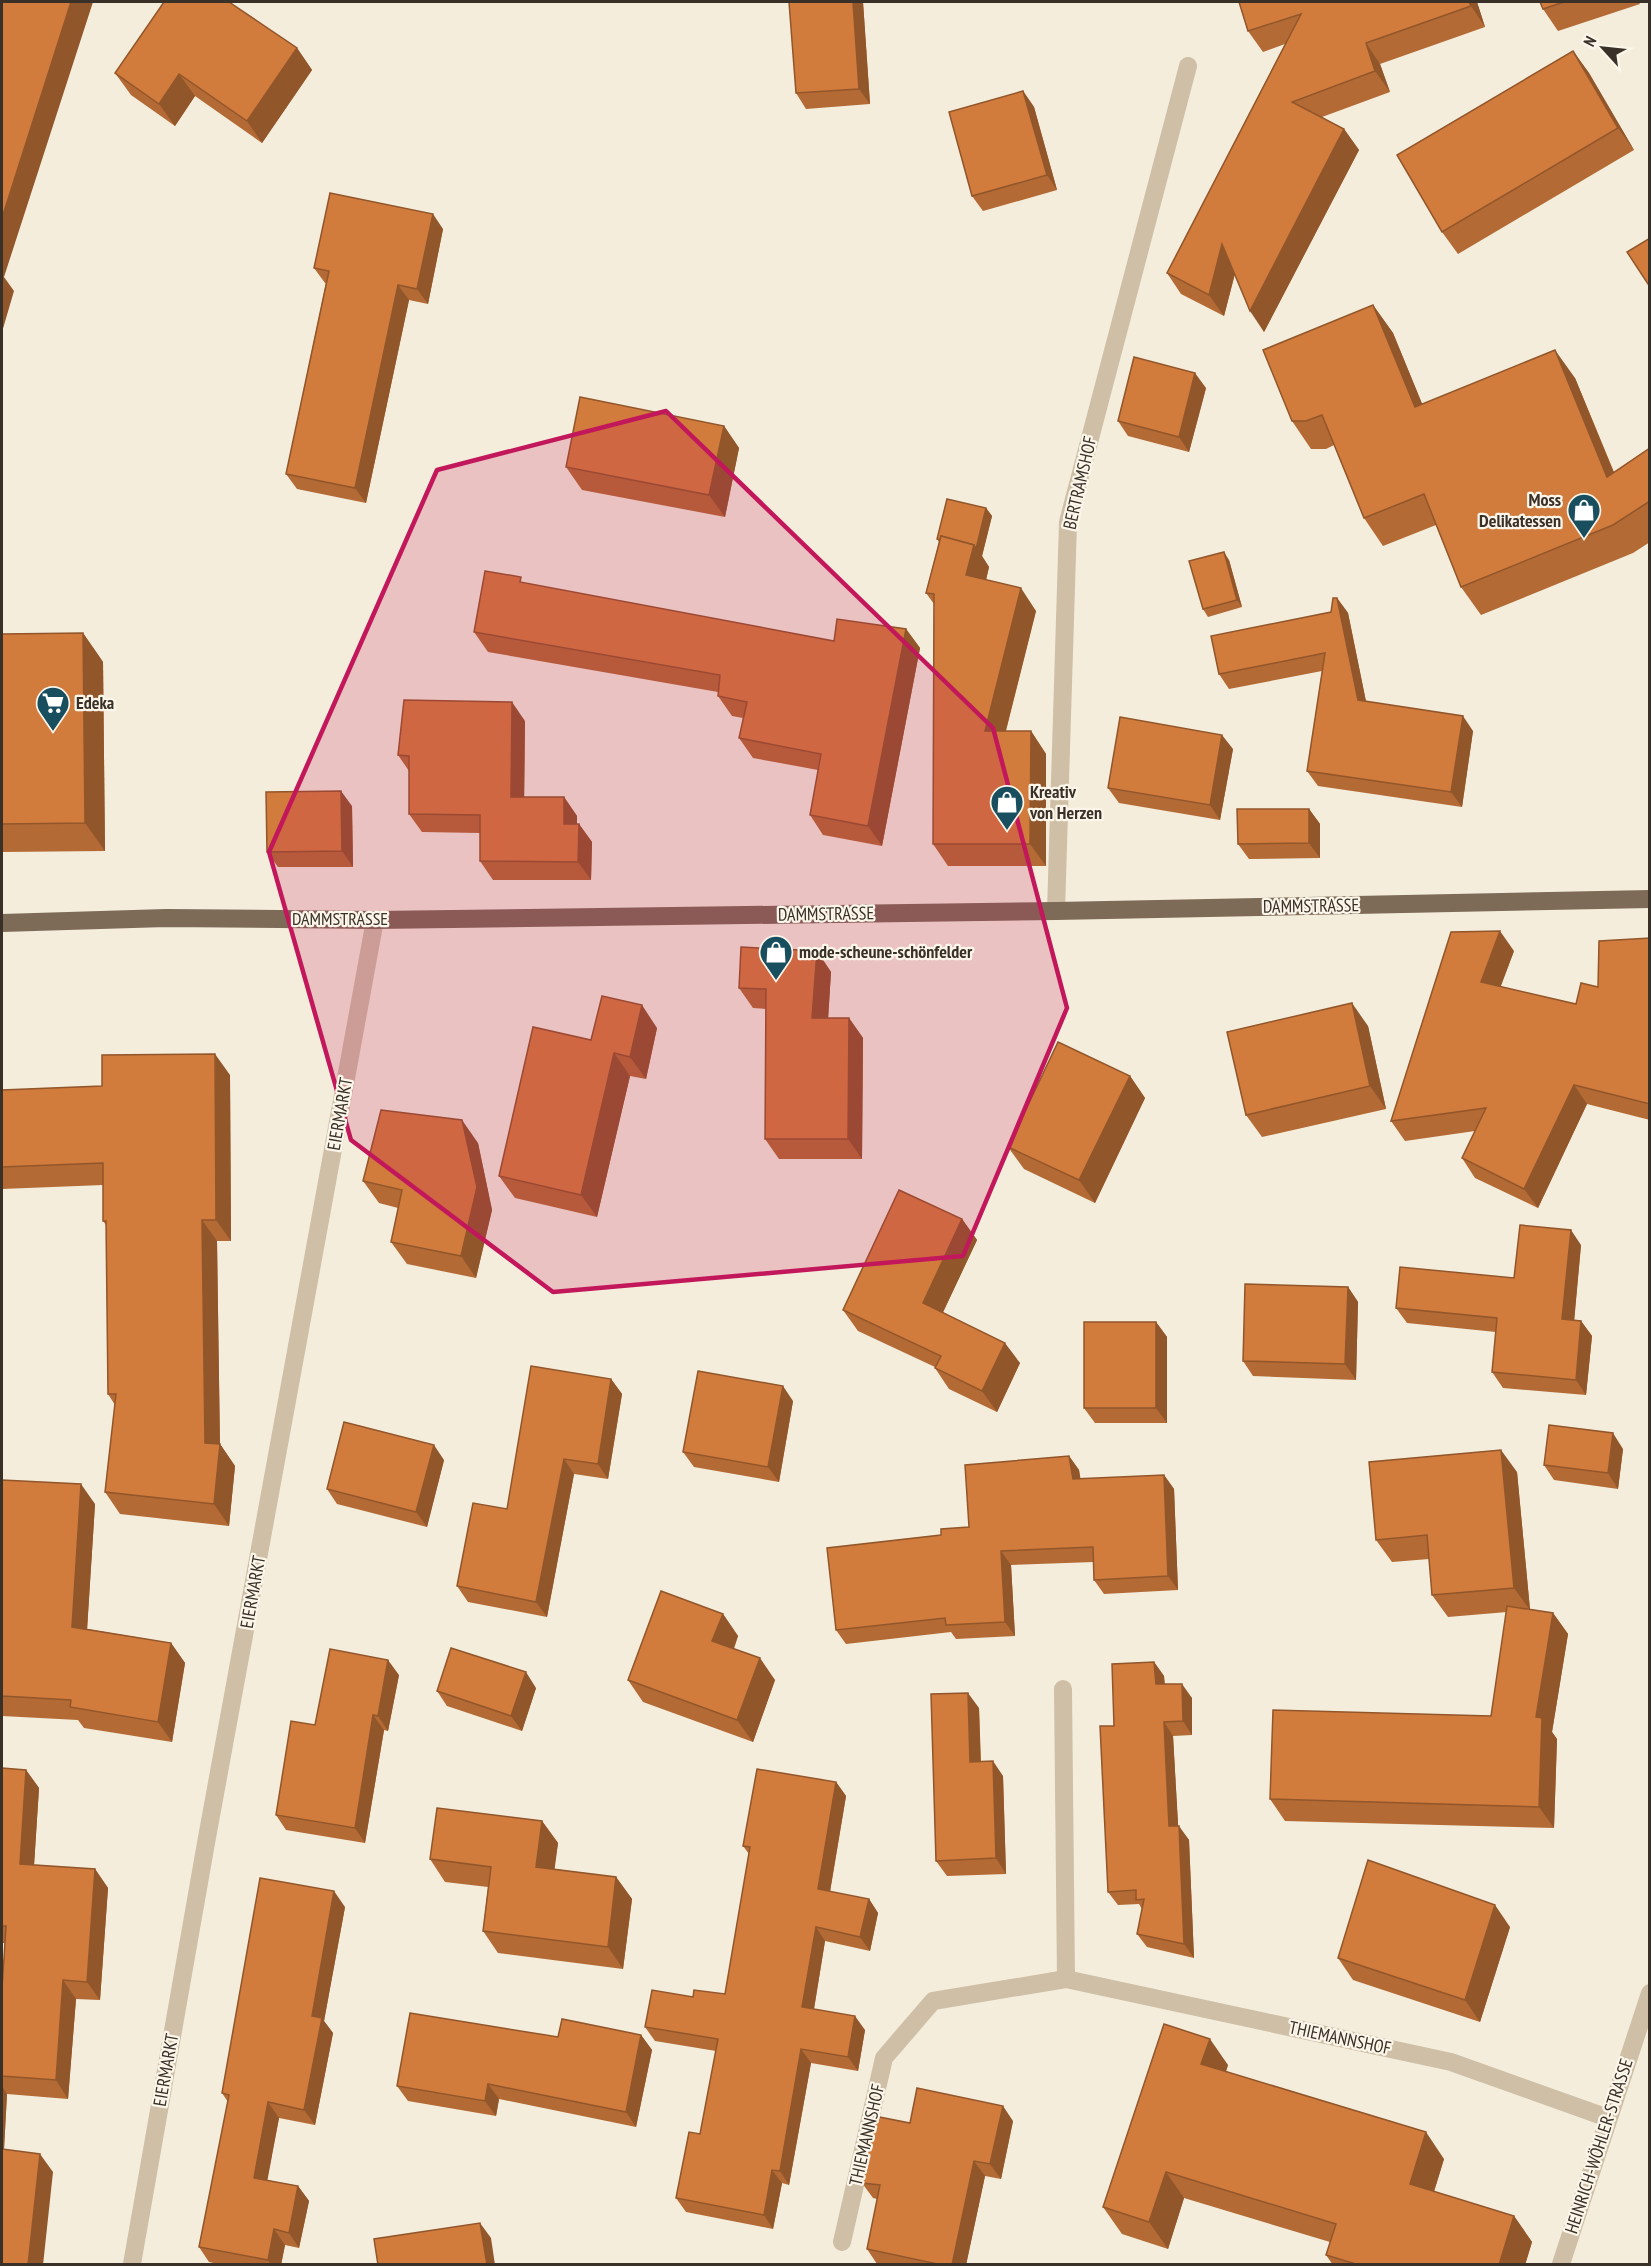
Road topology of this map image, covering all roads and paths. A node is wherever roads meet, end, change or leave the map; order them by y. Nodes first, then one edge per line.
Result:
1 (1188, 66) dead end
2 (1650, 898) edge
3 (1056, 911) junction
4 (375, 920) junction
5 (2, 923) edge
6 (1063, 1689) dead end
7 (1066, 1979) junction
8 (1650, 1993) edge
9 (1608, 2118) junction
10 (842, 2242) dead end
11 (132, 2265) edge
12 (1561, 2265) edge

1 - 3 street, BERTRAMSHOF
2 - 3 main road, DAMMSTRASSE
3 - 4 main road, DAMMSTRASSE
4 - 5 main road, DAMMSTRASSE
4 - 11 street, EIERMARKT
6 - 7 street
7 - 9 street, THIEMANNSHOF
7 - 10 street, THIEMANNSHOF
8 - 9 street, HEINRICH-WÖHLER-STRASSE
9 - 12 street, HEINRICH-WÖHLER-STRASSE

